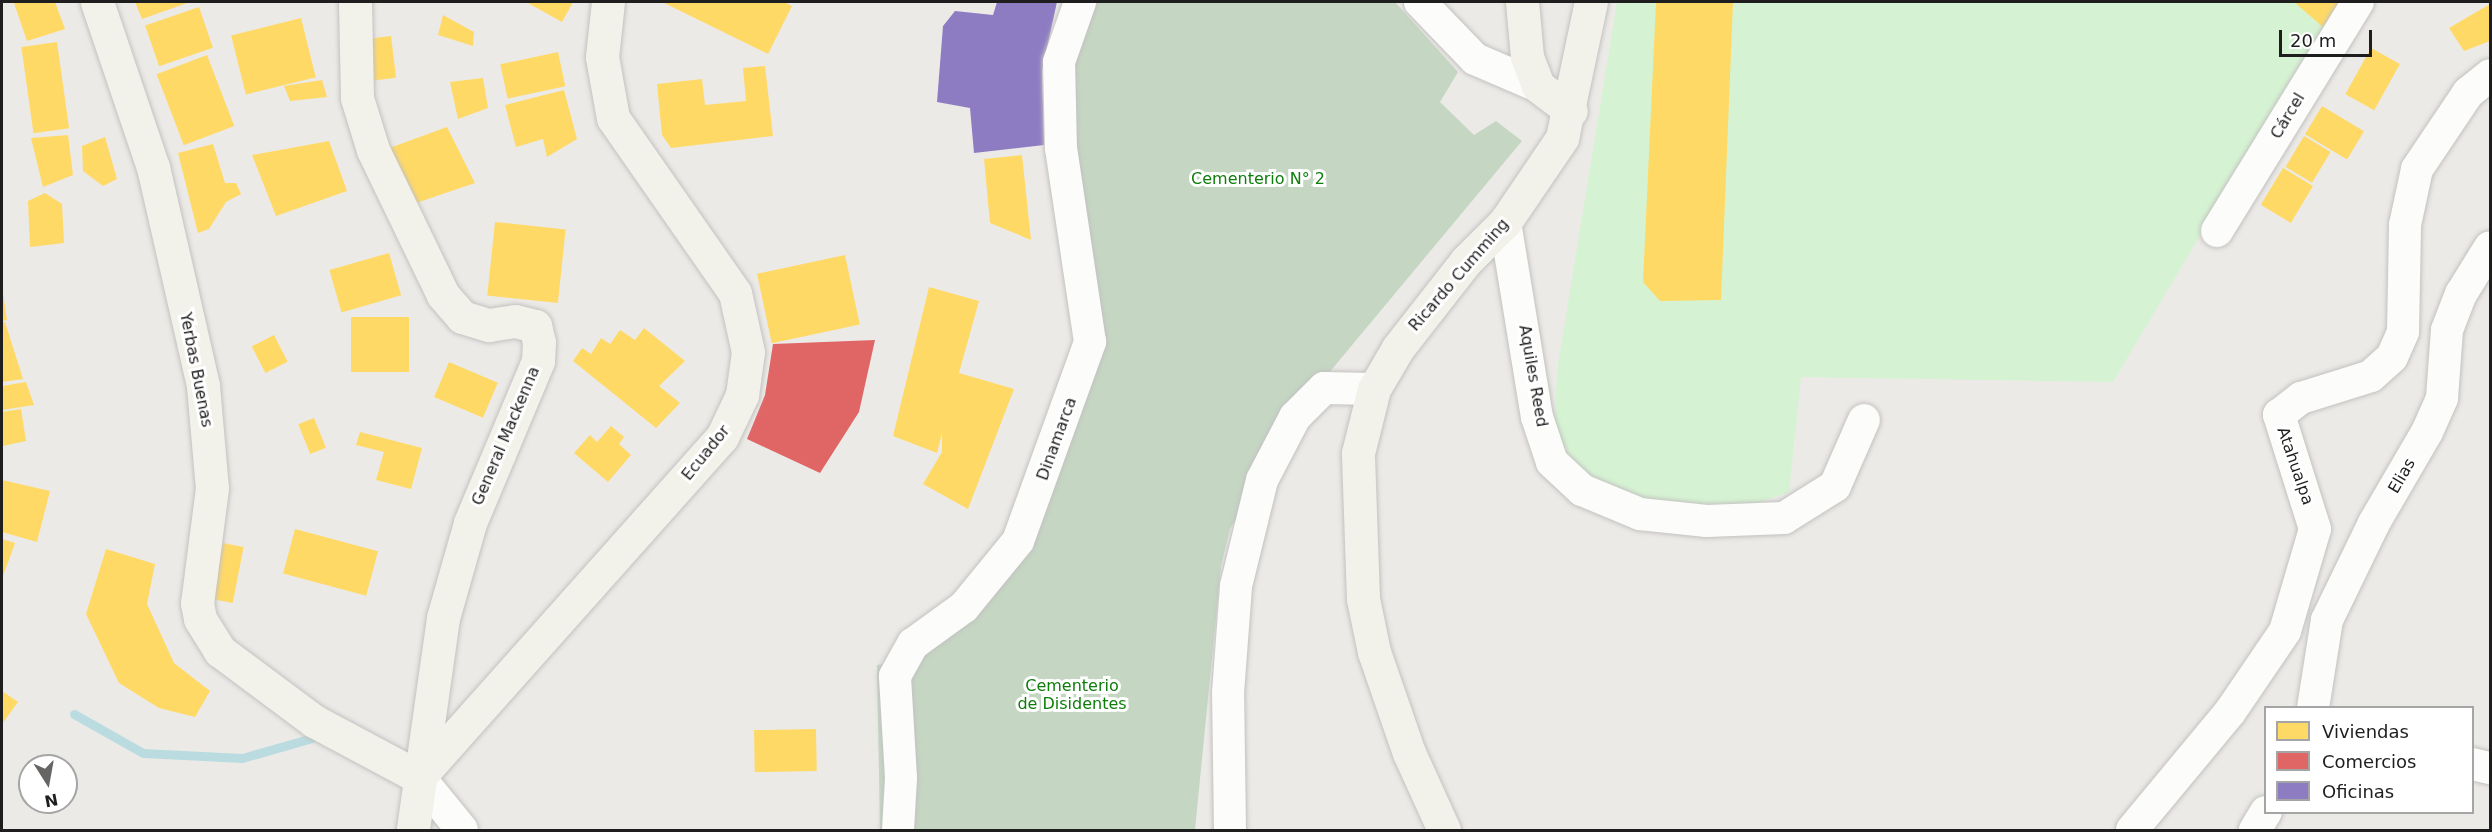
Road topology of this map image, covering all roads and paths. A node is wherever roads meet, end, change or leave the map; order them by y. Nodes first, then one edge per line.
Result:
1 (98, 2) edge
2 (355, 2) edge
3 (608, 2) edge
4 (1080, 2) edge
5 (1420, 2) edge
6 (1522, 2) edge
7 (1591, 2) edge
8 (2358, 2) edge
9 (2490, 75) edge
10 (1538, 86) junction
11 (1571, 111) junction
12 (1505, 222) junction
13 (2217, 231) dead end
14 (2490, 247) edge
15 (1374, 389) junction
16 (1864, 420) dead end
17 (2327, 620) junction
18 (2238, 698) junction
19 (2313, 706) edge
20 (2474, 764) edge
21 (2490, 768) edge
22 (419, 777) junction
23 (2265, 814) edge
24 (413, 831) edge
25 (462, 831) edge
26 (898, 831) edge
27 (1230, 831) edge
28 (1444, 831) edge
29 (2132, 831) edge
30 (2255, 831) edge

1 - 22 main road, Yerbas Buenas
2 - 22 main road, General Mackenna
3 - 22 main road, Ecuador
4 - 26 street, Dinamarca
5 - 10 street
6 - 10 main road
7 - 11 main road, Ricardo Cumming
8 - 13 street, Cárcel
9 - 18 street, Atahualpa
10 - 11 main road
11 - 12 main road, Ricardo Cumming
12 - 15 main road, Ricardo Cumming
12 - 16 street, Aquiles Reed
14 - 17 street, Elias
15 - 27 street
15 - 28 main road, Ricardo Cumming
17 - 18 street
17 - 19 street, Elias
18 - 29 street, Atahualpa
20 - 21 street
22 - 24 main road
22 - 25 street
23 - 30 street

